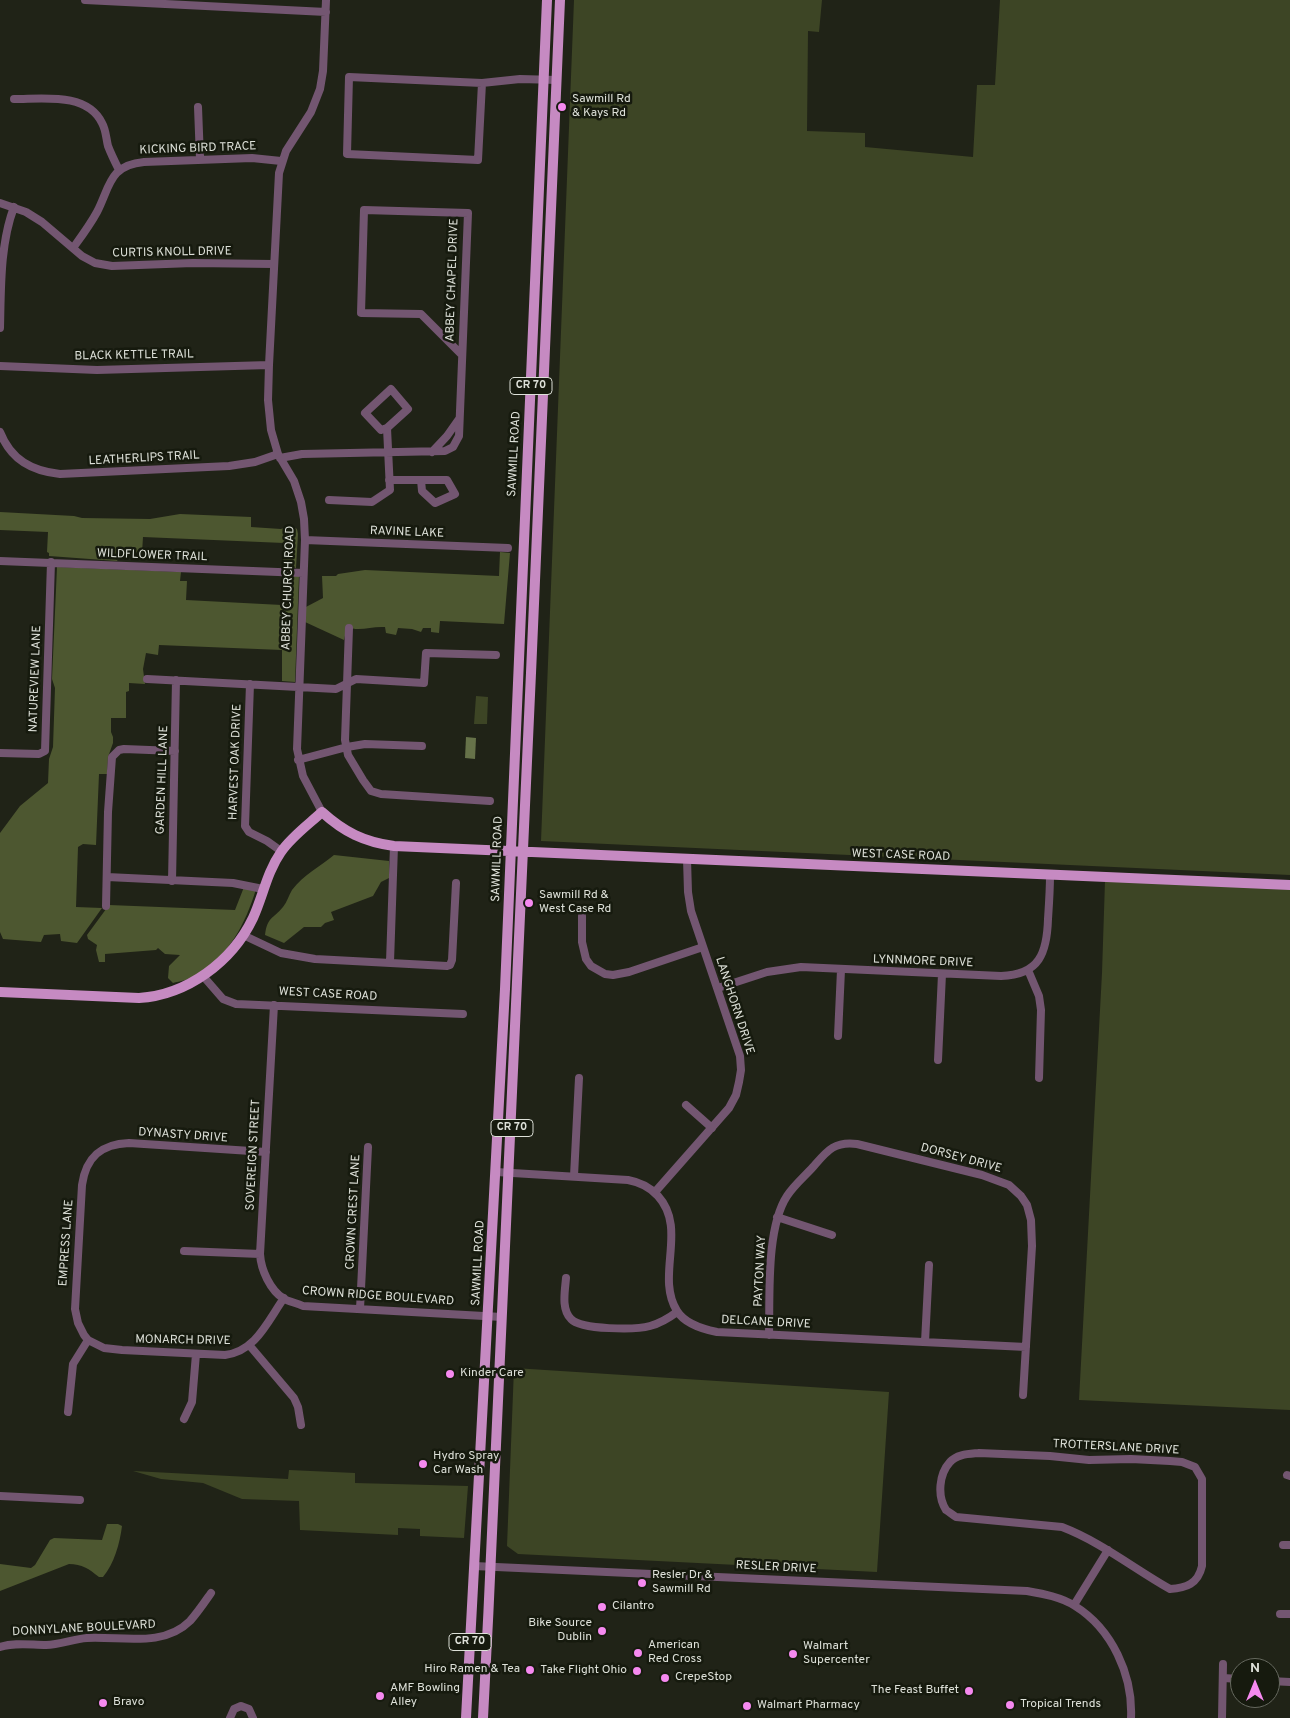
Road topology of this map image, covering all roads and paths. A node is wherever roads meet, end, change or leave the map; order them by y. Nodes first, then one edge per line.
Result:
1 (84, 0) edge
2 (326, 0) edge
3 (547, 0) edge
4 (560, 0) edge
5 (326, 12) junction
6 (544, 80) junction
7 (557, 80) junction
8 (482, 83) junction
9 (14, 98) dead end
10 (198, 107) dead end
11 (200, 159) junction
12 (281, 162) junction
13 (119, 170) junction
14 (0, 203) edge
15 (14, 207) junction
16 (73, 248) junction
17 (273, 264) junction
18 (0, 328) edge
19 (462, 355) junction
20 (269, 365) junction
21 (0, 366) edge
22 (460, 419) junction
23 (387, 428) junction
24 (0, 432) edge
25 (432, 452) junction
26 (389, 453) junction
27 (279, 456) junction
28 (389, 480) junction
29 (421, 480) dead end
30 (329, 500) dead end
31 (304, 540) junction
32 (508, 548) dead end
33 (0, 561) edge
34 (51, 562) junction
35 (303, 573) junction
36 (349, 628) dead end
37 (496, 655) dead end
38 (147, 678) dead end
39 (176, 680) junction
40 (347, 683) junction
41 (250, 684) junction
42 (298, 687) junction
43 (347, 746) junction
44 (422, 746) dead end
45 (175, 751) junction
46 (0, 753) edge
47 (298, 760) junction
48 (490, 801) dead end
49 (322, 812) junction
50 (394, 846) junction
51 (281, 851) junction
52 (510, 852) junction
53 (524, 852) junction
54 (687, 860) junction
55 (1050, 876) junction
56 (107, 877) junction
57 (172, 881) junction
58 (456, 883) dead end
59 (1290, 886) edge
60 (263, 889) junction
61 (106, 906) dead end
62 (582, 916) dead end
63 (243, 935) junction
64 (703, 947) junction
65 (390, 962) junction
66 (841, 970) junction
67 (1028, 970) junction
68 (942, 974) junction
69 (203, 976) junction
70 (718, 988) junction
71 (0, 992) edge
72 (274, 1005) junction
73 (463, 1014) dead end
74 (838, 1036) dead end
75 (938, 1060) dead end
76 (579, 1078) dead end
77 (1039, 1078) dead end
78 (686, 1105) dead end
79 (712, 1128) junction
80 (368, 1147) dead end
81 (101, 1151) joint
82 (266, 1152) junction
83 (817, 1162) joint
84 (496, 1172) junction
85 (510, 1173) junction
86 (574, 1176) junction
87 (654, 1192) junction
88 (777, 1217) junction
89 (832, 1235) dead end
90 (184, 1250) dead end
91 (260, 1254) junction
92 (929, 1265) dead end
93 (566, 1278) dead end
94 (284, 1298) junction
95 (360, 1309) junction
96 (678, 1312) junction
97 (488, 1316) junction
98 (502, 1316) junction
99 (769, 1335) junction
100 (88, 1340) junction
101 (925, 1342) junction
102 (250, 1346) junction
103 (1026, 1347) junction
104 (196, 1354) junction
105 (1023, 1396) dead end
106 (68, 1412) dead end
107 (184, 1419) dead end
108 (301, 1425) dead end
109 (0, 1496) edge
110 (80, 1500) dead end
111 (1108, 1550) junction
112 (474, 1566) junction
113 (491, 1567) junction
114 (211, 1593) dead end
115 (1074, 1605) junction
116 (1280, 1614) dead end
117 (1290, 1614) edge
118 (0, 1647) edge
119 (1223, 1664) dead end
120 (1223, 1678) junction
121 (1230, 1678) edge
122 (230, 1718) edge
123 (252, 1718) edge
124 (466, 1718) edge
125 (483, 1718) edge
126 (1131, 1718) edge
127 (1222, 1718) edge

1 - 5 street
2 - 5 street, ABBEY CHURCH ROAD
3 - 6 main road, SAWMILL ROAD / CR 70
4 - 7 main road, SAWMILL ROAD / CR 70
5 - 12 street, ABBEY CHURCH ROAD
6 - 7 street
6 - 8 street
6 - 52 main road, SAWMILL ROAD / CR 70
7 - 53 main road, SAWMILL ROAD / CR 70
8 - 8 street
9 - 13 street
10 - 11 street
11 - 12 street, KICKING BIRD TRACE
11 - 13 street, KICKING BIRD TRACE
12 - 17 street, ABBEY CHURCH ROAD
13 - 16 street
14 - 15 street, CURTIS KNOLL DRIVE
15 - 16 street, CURTIS KNOLL DRIVE
15 - 18 street
16 - 17 street, CURTIS KNOLL DRIVE
17 - 20 street, ABBEY CHURCH ROAD
19 - 19 street, ABBEY CHAPEL DRIVE
19 - 22 street, ABBEY CHAPEL DRIVE
20 - 21 street, BLACK KETTLE TRAIL
20 - 27 street, ABBEY CHURCH ROAD
22 - 25 street
22 - 25 street, ABBEY CHAPEL DRIVE
23 - 23 street
23 - 26 street
24 - 27 street, LEATHERLIPS TRAIL
25 - 26 street, ABBEY CHAPEL DRIVE
26 - 27 street, ABBEY CHAPEL DRIVE
26 - 28 street
27 - 31 street, ABBEY CHURCH ROAD
28 - 29 street
28 - 30 street
31 - 32 street, RAVINE LAKE
31 - 35 street, ABBEY CHURCH ROAD
33 - 34 street, WILDFLOWER TRAIL
34 - 35 street, WILDFLOWER TRAIL
34 - 46 street, NATUREVIEW LANE
35 - 42 street, ABBEY CHURCH ROAD
36 - 40 street
37 - 40 street
38 - 39 street
39 - 41 street
39 - 45 street, GARDEN HILL LANE
40 - 42 street
40 - 43 street
41 - 42 street
41 - 51 street, HARVEST OAK DRIVE
42 - 47 street, ABBEY CHURCH ROAD
43 - 44 street
43 - 47 street
43 - 48 street
45 - 56 street
45 - 57 street, GARDEN HILL LANE
47 - 49 street, ABBEY CHURCH ROAD
49 - 50 main road, ABBEY CHURCH ROAD
49 - 51 main road
50 - 52 main road, ABBEY CHURCH ROAD
50 - 65 street
51 - 60 main road
52 - 53 main road, WEST CASE ROAD
52 - 84 main road, SAWMILL ROAD / CR 70
53 - 54 main road, WEST CASE ROAD
53 - 85 main road, SAWMILL ROAD / CR 70
54 - 55 main road, WEST CASE ROAD
54 - 64 street, LANGHORN DRIVE
55 - 59 main road, WEST CASE ROAD
55 - 67 street
56 - 57 street
56 - 61 street
57 - 60 street
58 - 65 street
60 - 63 main road
62 - 64 street
63 - 65 street
63 - 69 main road
64 - 70 street, LANGHORN DRIVE
66 - 68 street, LYNNMORE DRIVE
66 - 70 street, LYNNMORE DRIVE
66 - 74 street
67 - 68 street, LYNNMORE DRIVE
67 - 77 street
68 - 75 street
69 - 71 main road
69 - 72 street, WEST CASE ROAD
70 - 79 street, LANGHORN DRIVE
72 - 73 street, WEST CASE ROAD
72 - 82 street, SOVEREIGN STREET
76 - 86 street
78 - 79 street
79 - 87 street, LANGHORN DRIVE
80 - 95 street, CROWN CREST LANE
81 - 82 street, DYNASTY DRIVE
81 - 100 street, EMPRESS LANE
82 - 91 street, SOVEREIGN STREET
83 - 88 street, PAYTON WAY
83 - 103 street, DORSEY DRIVE
84 - 85 street
84 - 97 main road, SAWMILL ROAD / CR 70
85 - 86 street
85 - 98 main road, SAWMILL ROAD / CR 70
86 - 87 street
87 - 96 street
88 - 89 street
88 - 99 street, PAYTON WAY
90 - 91 street
91 - 94 street, SOVEREIGN STREET
92 - 101 street
93 - 96 street
94 - 95 street, CROWN RIDGE BOULEVARD
94 - 102 street
95 - 97 street, CROWN RIDGE BOULEVARD
96 - 99 street, DELCANE DRIVE
97 - 98 street, CROWN RIDGE BOULEVARD
97 - 112 main road, SAWMILL ROAD / CR 70
98 - 113 main road, SAWMILL ROAD / CR 70
99 - 101 street, DELCANE DRIVE
100 - 104 street, MONARCH DRIVE
100 - 106 street
101 - 103 street, DELCANE DRIVE
102 - 104 street, MONARCH DRIVE
102 - 108 street
103 - 105 street, DORSEY DRIVE
104 - 107 street
109 - 110 street
111 - 111 street, TROTTERSLANE DRIVE
111 - 115 street
112 - 113 street, RESLER DRIVE
112 - 124 main road, SAWMILL ROAD / CR 70
113 - 115 street, RESLER DRIVE
113 - 125 main road, SAWMILL ROAD / CR 70
114 - 118 street, DONNYLANE BOULEVARD
115 - 126 street, RESLER DRIVE
116 - 117 street
119 - 120 street
120 - 121 street
120 - 127 street
122 - 123 street

